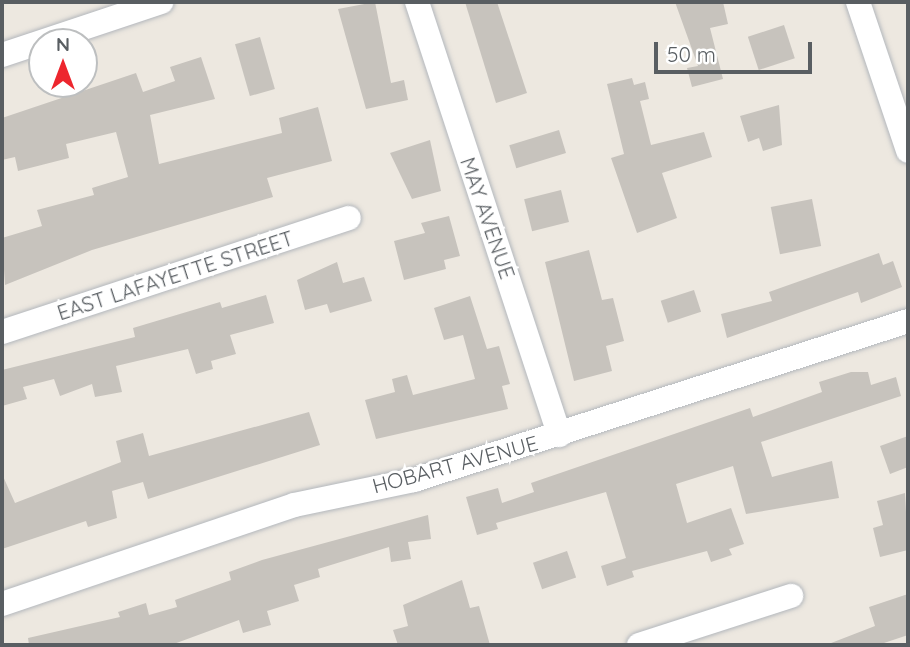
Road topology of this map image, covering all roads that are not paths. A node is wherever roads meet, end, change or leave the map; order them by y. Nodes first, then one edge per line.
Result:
1 (161, 2) edge
2 (416, 2) edge
3 (858, 2) edge
4 (2, 55) edge
5 (908, 151) edge
6 (349, 218) dead end
7 (908, 321) edge
8 (2, 332) edge
9 (559, 435) junction
10 (791, 596) dead end
11 (2, 604) edge
12 (639, 645) edge

1 - 4 street
2 - 9 street, MAY AVENUE
3 - 5 street
6 - 8 street, EAST LAFAYETTE STREET
7 - 9 street, HOBART AVENUE
9 - 11 street, HOBART AVENUE
10 - 12 street

